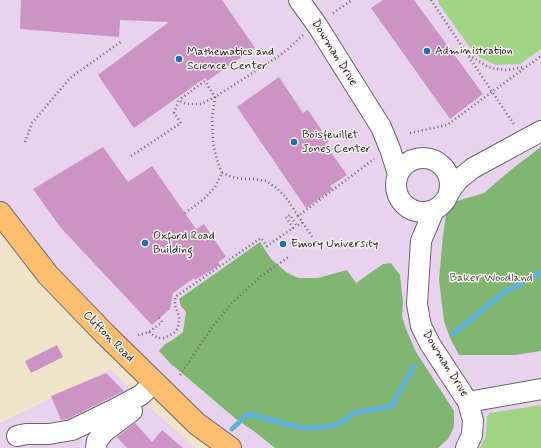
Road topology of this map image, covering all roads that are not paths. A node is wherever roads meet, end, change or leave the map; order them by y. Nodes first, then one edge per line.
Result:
1 (300, 0) edge
2 (381, 127) junction
3 (533, 136) edge
4 (423, 158) junction
5 (473, 168) junction
6 (446, 169) junction
7 (398, 174) junction
8 (450, 191) junction
9 (434, 210) junction
10 (0, 213) edge
11 (48, 274) joint
12 (158, 386) junction
13 (541, 389) edge
14 (468, 402) junction
15 (17, 436) dead end
16 (96, 448) edge
17 (230, 448) edge
18 (466, 448) edge

1 - 2 street, Dowman Drive
2 - 4 street, Dowman Drive
2 - 7 street, Dowman Drive
3 - 5 street
4 - 6 street, Dowman Drive
4 - 7 street
5 - 6 street
5 - 8 street, Dowman Drive
6 - 8 street
7 - 9 street, Dowman Drive
8 - 9 street, Dowman Drive
9 - 14 street, Dowman Drive
10 - 11 main road
11 - 12 street
12 - 15 street
12 - 16 street
12 - 17 street
13 - 14 street
14 - 18 street, Dowman Drive

